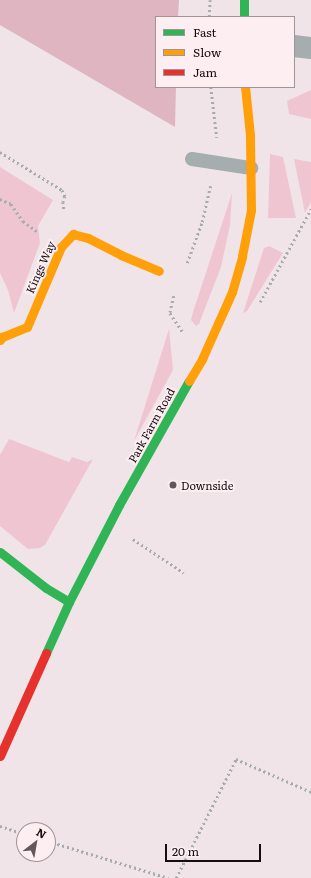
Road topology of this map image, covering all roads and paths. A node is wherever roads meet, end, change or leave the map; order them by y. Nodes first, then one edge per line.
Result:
1 (210, 0) edge
2 (244, 0) edge
3 (210, 16) edge
4 (244, 16) edge
5 (295, 46) edge
6 (311, 48) edge
7 (211, 88) edge
8 (245, 88) edge
9 (0, 152) edge
10 (192, 159) dead end
11 (217, 162) junction
12 (251, 168) junction
13 (0, 199) edge
14 (311, 209) edge
15 (72, 234) junction
16 (61, 248) junction
17 (184, 270) dead end
18 (159, 271) dead end
19 (176, 291) dead end
20 (259, 304) dead end
21 (0, 340) edge
22 (202, 359) junction
23 (129, 536) dead end
24 (0, 552) edge
25 (184, 573) dead end
26 (69, 602) junction
27 (0, 756) edge
28 (311, 792) edge
29 (0, 826) edge
30 (16, 831) edge
31 (56, 843) edge
32 (168, 878) edge
33 (176, 878) edge

1 - 3 path
2 - 4 street
5 - 6 street
7 - 11 path
8 - 12 street, Park Farm Road
9 - 15 path
10 - 11 lane
11 - 12 lane
11 - 17 path
12 - 22 street, Park Farm Road
13 - 16 path
14 - 20 path
15 - 16 street, Kings Way
15 - 18 street
16 - 21 street, Kings Way
19 - 22 path
22 - 26 street, Park Farm Road
23 - 25 path
24 - 26 street
26 - 27 street, Park Farm Road
28 - 33 path
29 - 30 path
31 - 32 path

